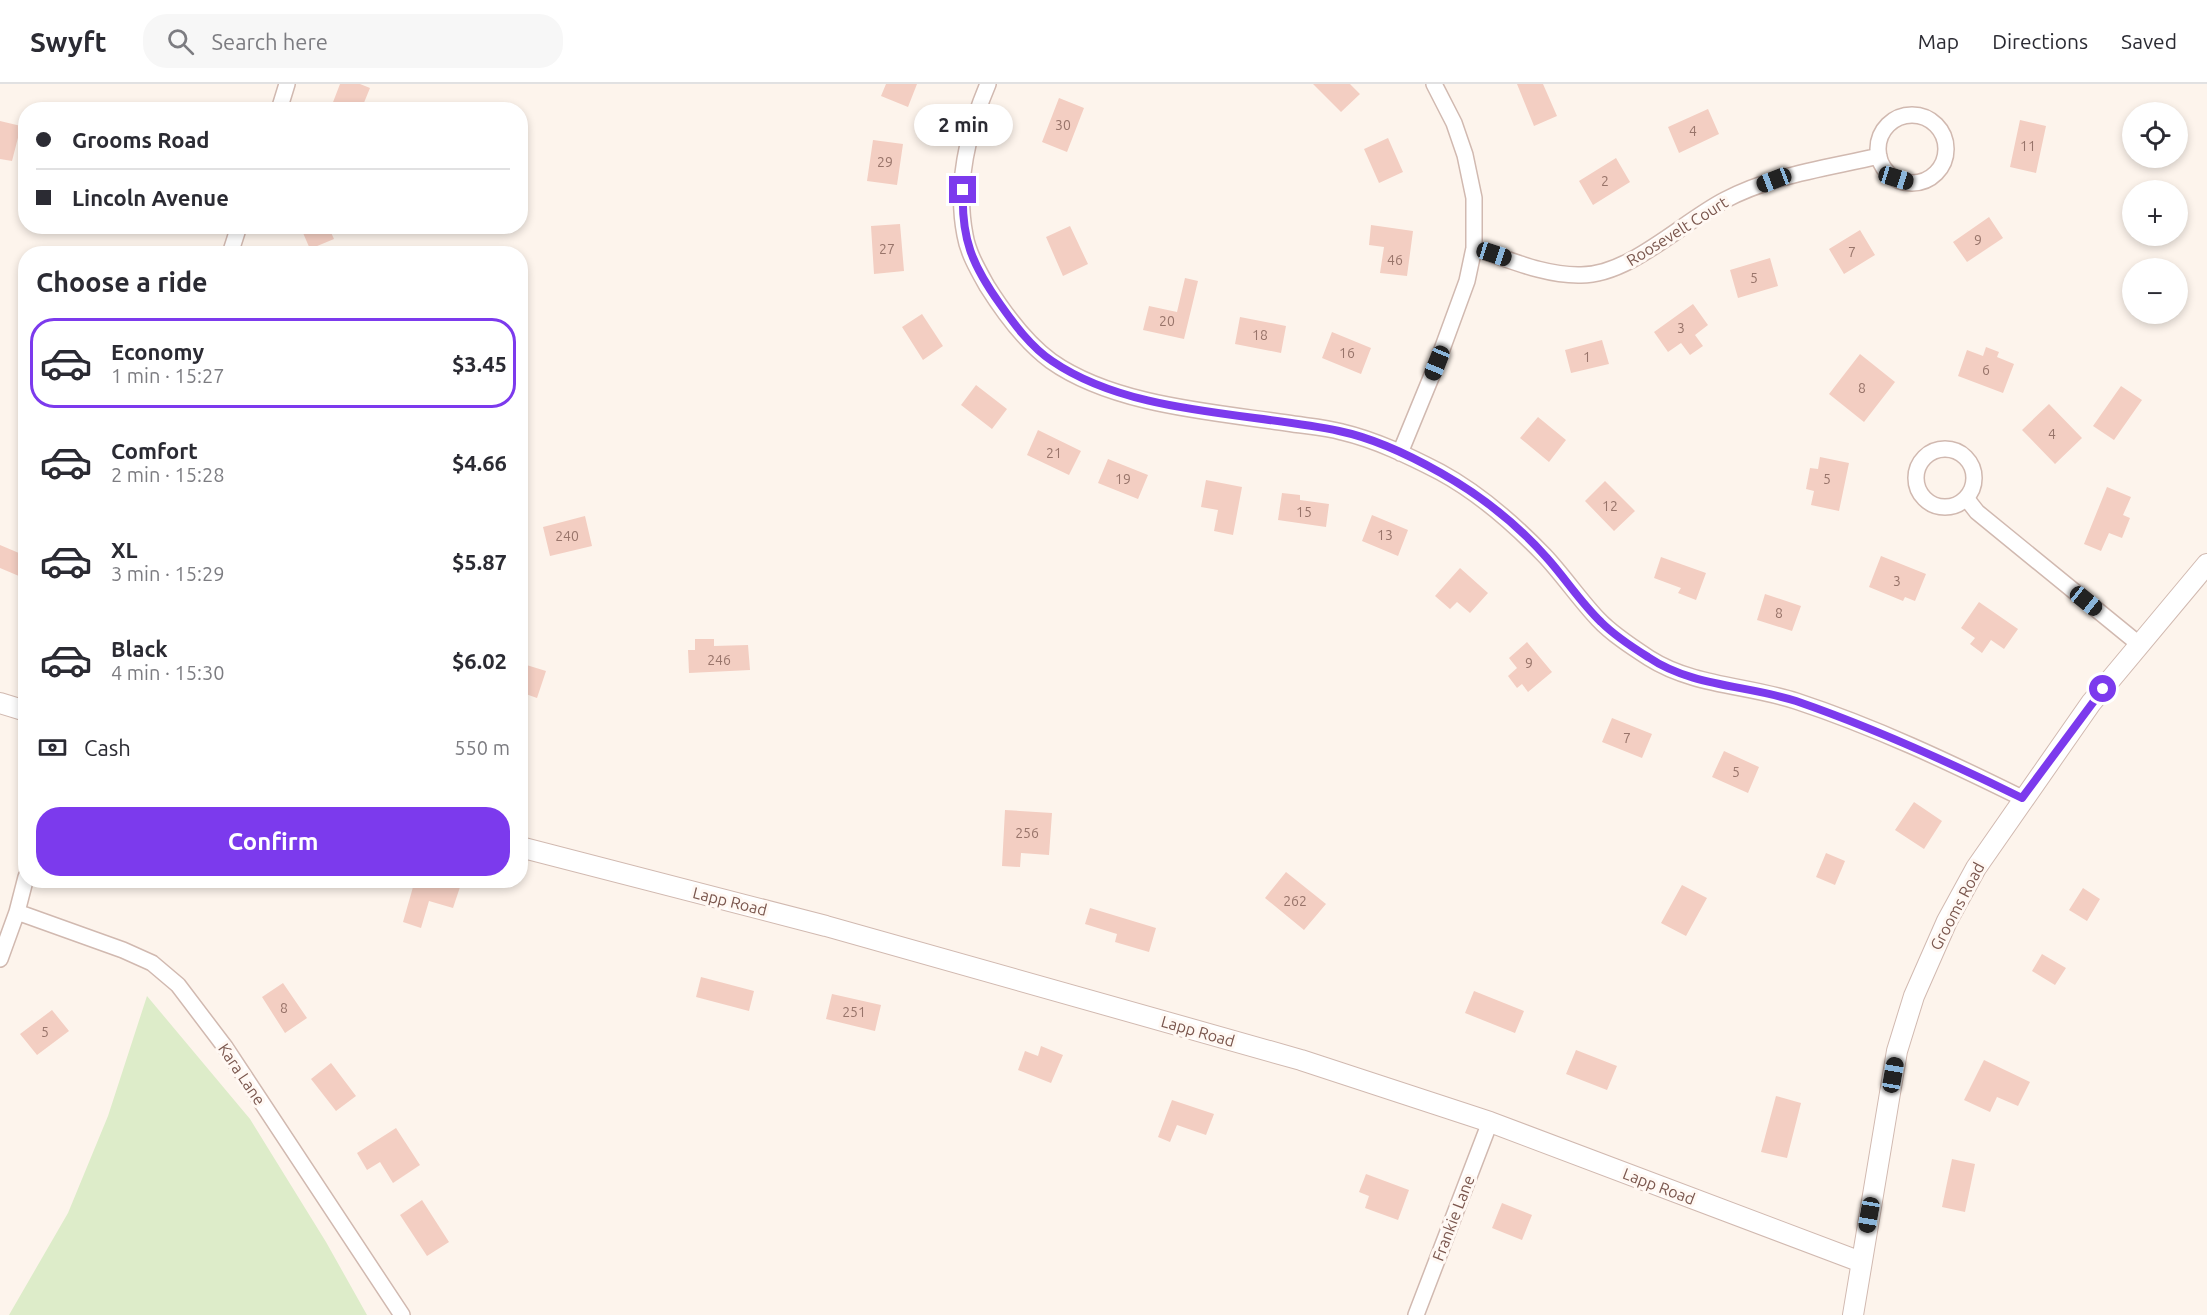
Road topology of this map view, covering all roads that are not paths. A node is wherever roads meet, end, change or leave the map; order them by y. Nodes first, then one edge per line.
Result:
1 (287, 84) edge
2 (988, 84) edge
3 (1434, 84) edge
4 (281, 102) edge
5 (1879, 156) junction
6 (1474, 248) junction
7 (1400, 453) junction
8 (1966, 498) dead end
9 (2207, 564) edge
10 (2140, 645) junction
11 (0, 703) edge
12 (18, 709) edge
13 (2022, 798) junction
14 (528, 849) edge
15 (23, 888) edge
16 (17, 912) junction
17 (0, 958) edge
18 (1490, 1122) junction
19 (1861, 1262) junction
20 (402, 1315) edge
21 (1416, 1315) edge
22 (1852, 1315) edge

1 - 4 street
2 - 7 street
3 - 6 street
5 - 5 street
5 - 6 street, Roosevelt Court
6 - 7 street
7 - 13 street
8 - 10 street
9 - 10 street, Grooms Road
10 - 13 street, Grooms Road
11 - 12 street
13 - 19 street, Grooms Road
14 - 18 street, Lapp Road
15 - 16 street
16 - 17 street
16 - 20 street, Kara Lane
18 - 19 street, Lapp Road
18 - 21 street, Frankie Lane
19 - 22 street, Grooms Road

